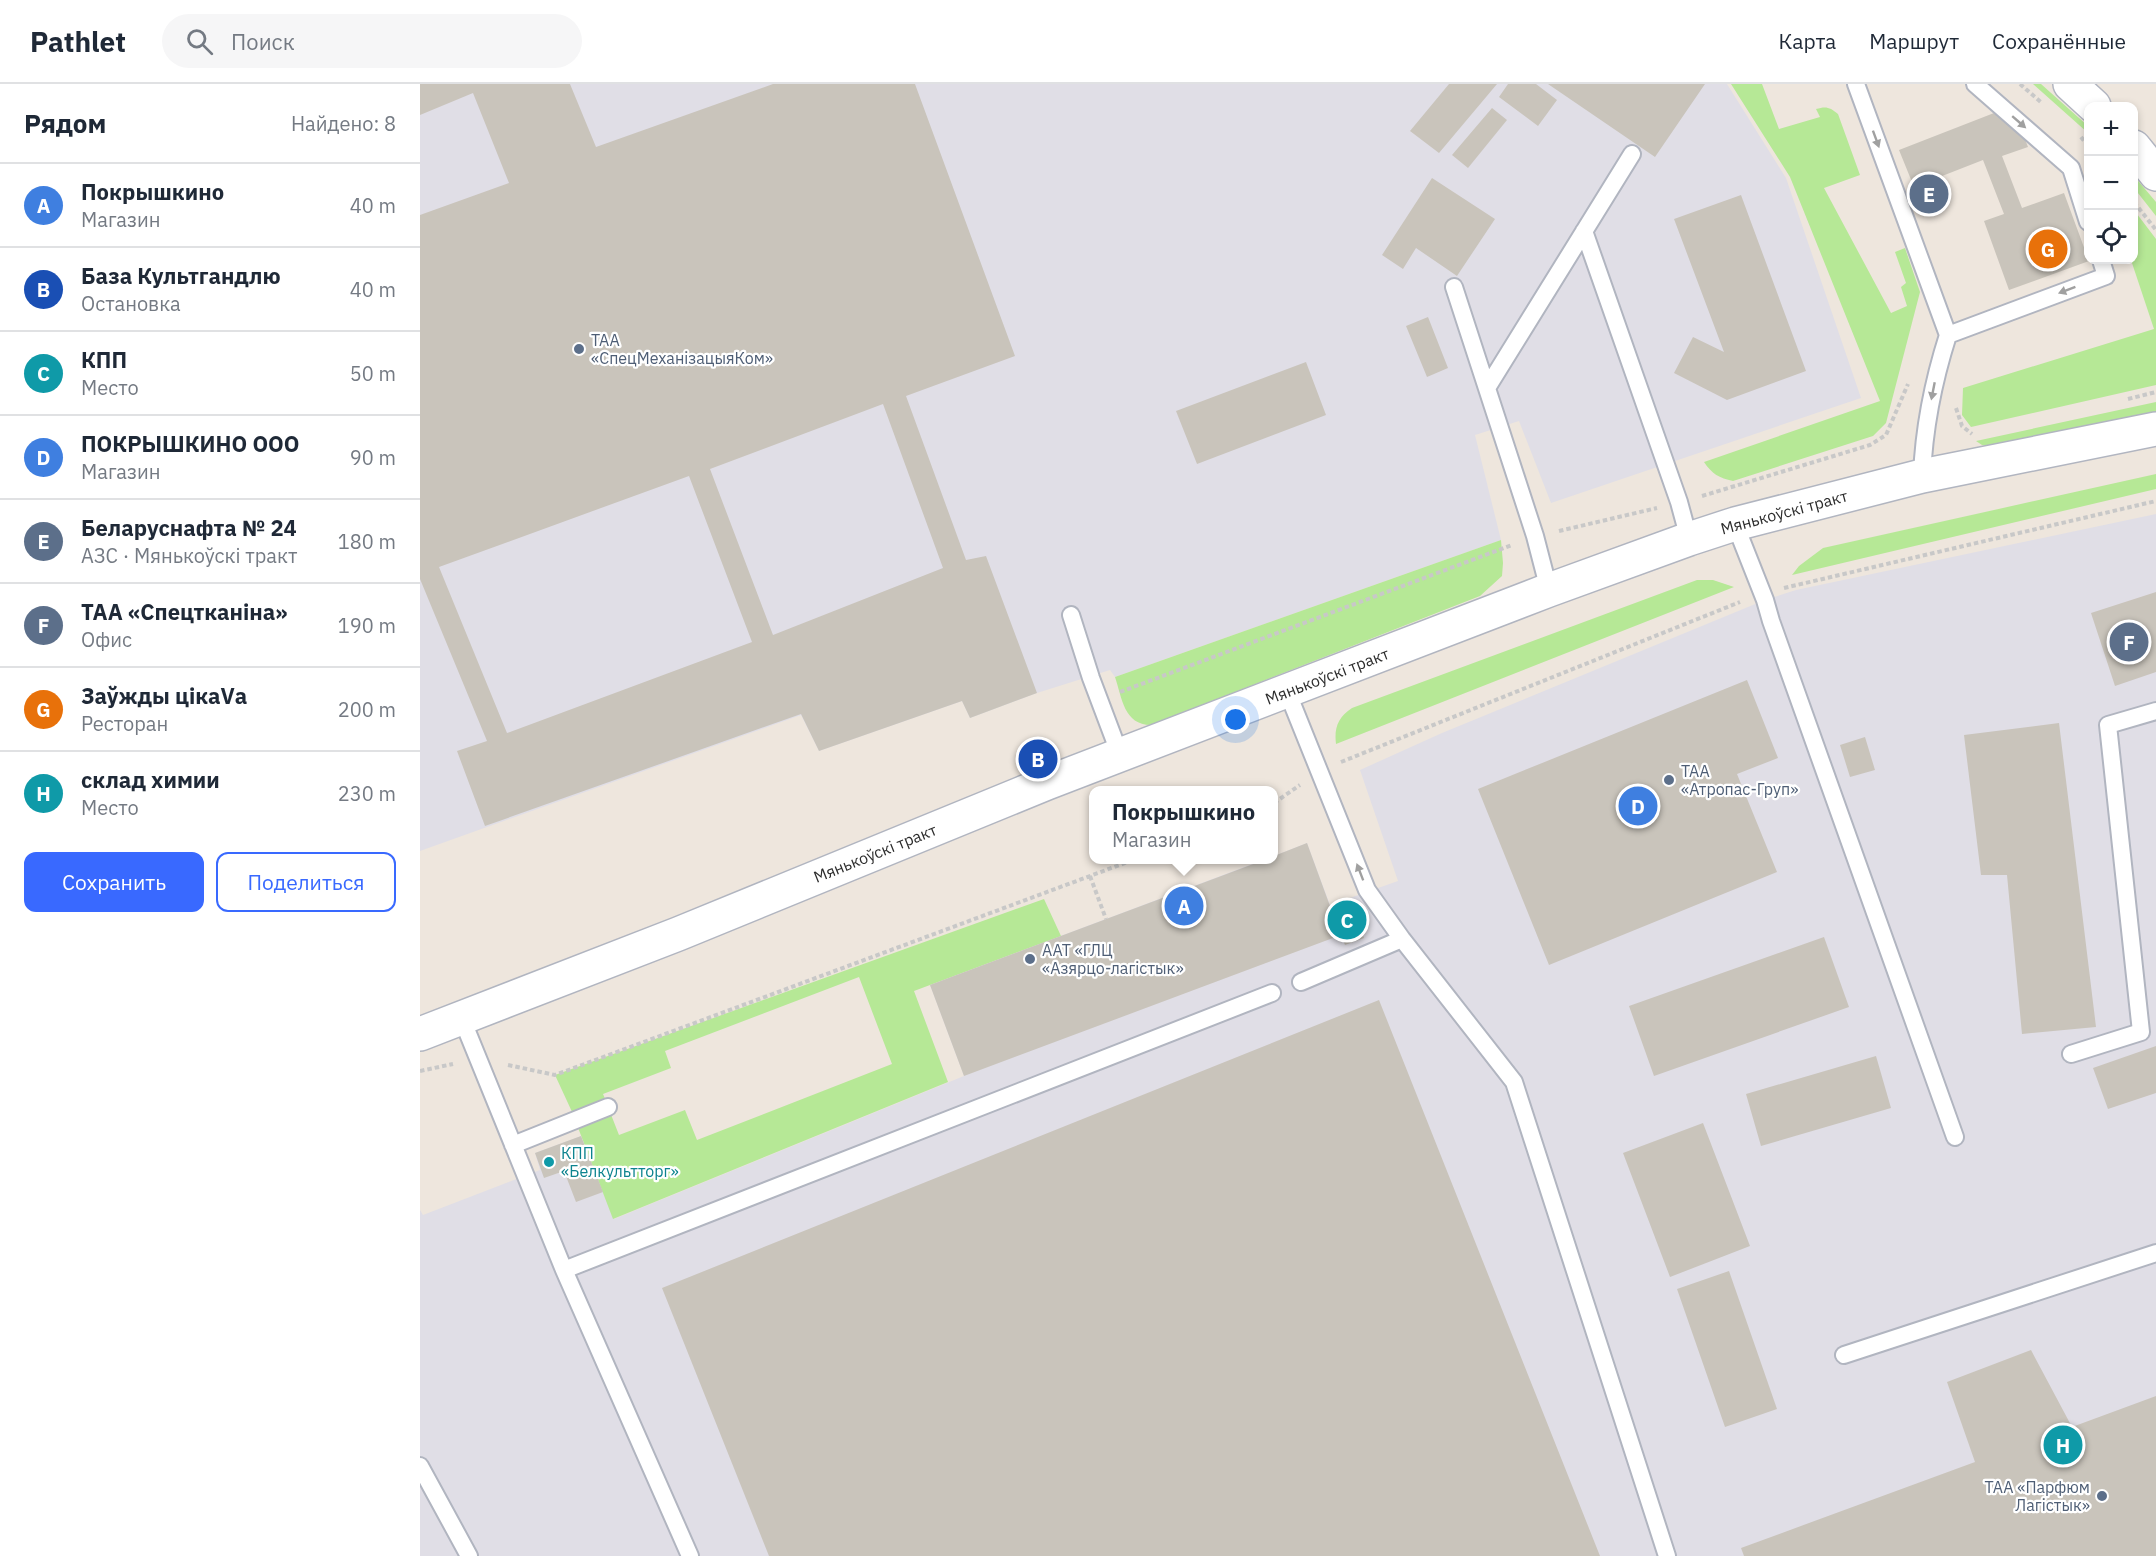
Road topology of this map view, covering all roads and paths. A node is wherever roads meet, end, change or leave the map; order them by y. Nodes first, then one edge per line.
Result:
1 (1856, 84) edge
2 (1975, 84) edge
3 (2070, 84) edge
4 (2090, 102) edge
5 (2138, 153) edge
6 (1632, 154) dead end
7 (2156, 174) edge
8 (2138, 208) edge
9 (2084, 210) edge
10 (2156, 230) edge
11 (1584, 231) junction
12 (2102, 264) edge
13 (1454, 287) dead end
14 (1948, 335) junction
15 (1487, 388) junction
16 (2156, 392) edge
17 (1957, 398) dead end
18 (2122, 400) dead end
19 (2156, 429) edge
20 (1974, 435) dead end
21 (1922, 476) junction
22 (2156, 501) edge
23 (1735, 524) junction
24 (1689, 539) junction
25 (1550, 590) junction
26 (1762, 593) junction
27 (1071, 615) dead end
28 (1287, 691) junction
29 (2156, 711) edge
30 (1120, 755) junction
31 (1320, 771) junction
32 (1278, 800) edge
33 (1122, 864) edge
34 (1090, 876) junction
35 (1106, 919) dead end
36 (1402, 939) junction
37 (1301, 982) dead end
38 (1272, 993) dead end
39 (462, 1019) junction
40 (420, 1034) edge
41 (2071, 1054) dead end
42 (478, 1059) junction
43 (420, 1071) edge
44 (608, 1107) dead end
45 (1955, 1137) dead end
46 (513, 1145) junction
47 (2156, 1253) edge
48 (564, 1270) junction
49 (1844, 1355) dead end
50 (420, 1466) edge
51 (469, 1556) edge
52 (690, 1556) edge
53 (1666, 1556) edge

1 -> 14 lane
2 -> 9 lane
3 - 4 street
5 - 7 street
6 - 11 lane
8 - 10 path
11 - 15 lane
11 - 24 lane
12 -> 14 lane
13 - 15 lane
14 -> 21 lane
15 - 25 lane
16 - 18 path
17 - 20 path
19 - 21 street, Мянькоўскі тракт
21 - 23 street, Мянькоўскі тракт
22 - 26 path
23 - 24 street, Мянькоўскі тракт
23 - 26 lane
24 - 25 street, Мянькоўскі тракт
25 - 28 street, Мянькоўскі тракт
26 - 31 path
26 - 45 lane
27 - 30 lane
28 - 30 street, Мянькоўскі тракт
28 - 31 lane
29 - 41 lane
30 - 39 street, Мянькоўскі тракт
31 - 32 path
36 -> 31 lane
33 - 34 path
34 - 35 path
34 - 42 path
36 - 37 lane
36 - 53 lane
38 - 48 lane
39 - 40 street, Мянькоўскі тракт
39 - 42 lane
42 - 43 path
42 - 46 lane
44 - 46 lane
46 - 48 lane
47 - 49 lane
48 - 52 lane
50 - 51 lane

